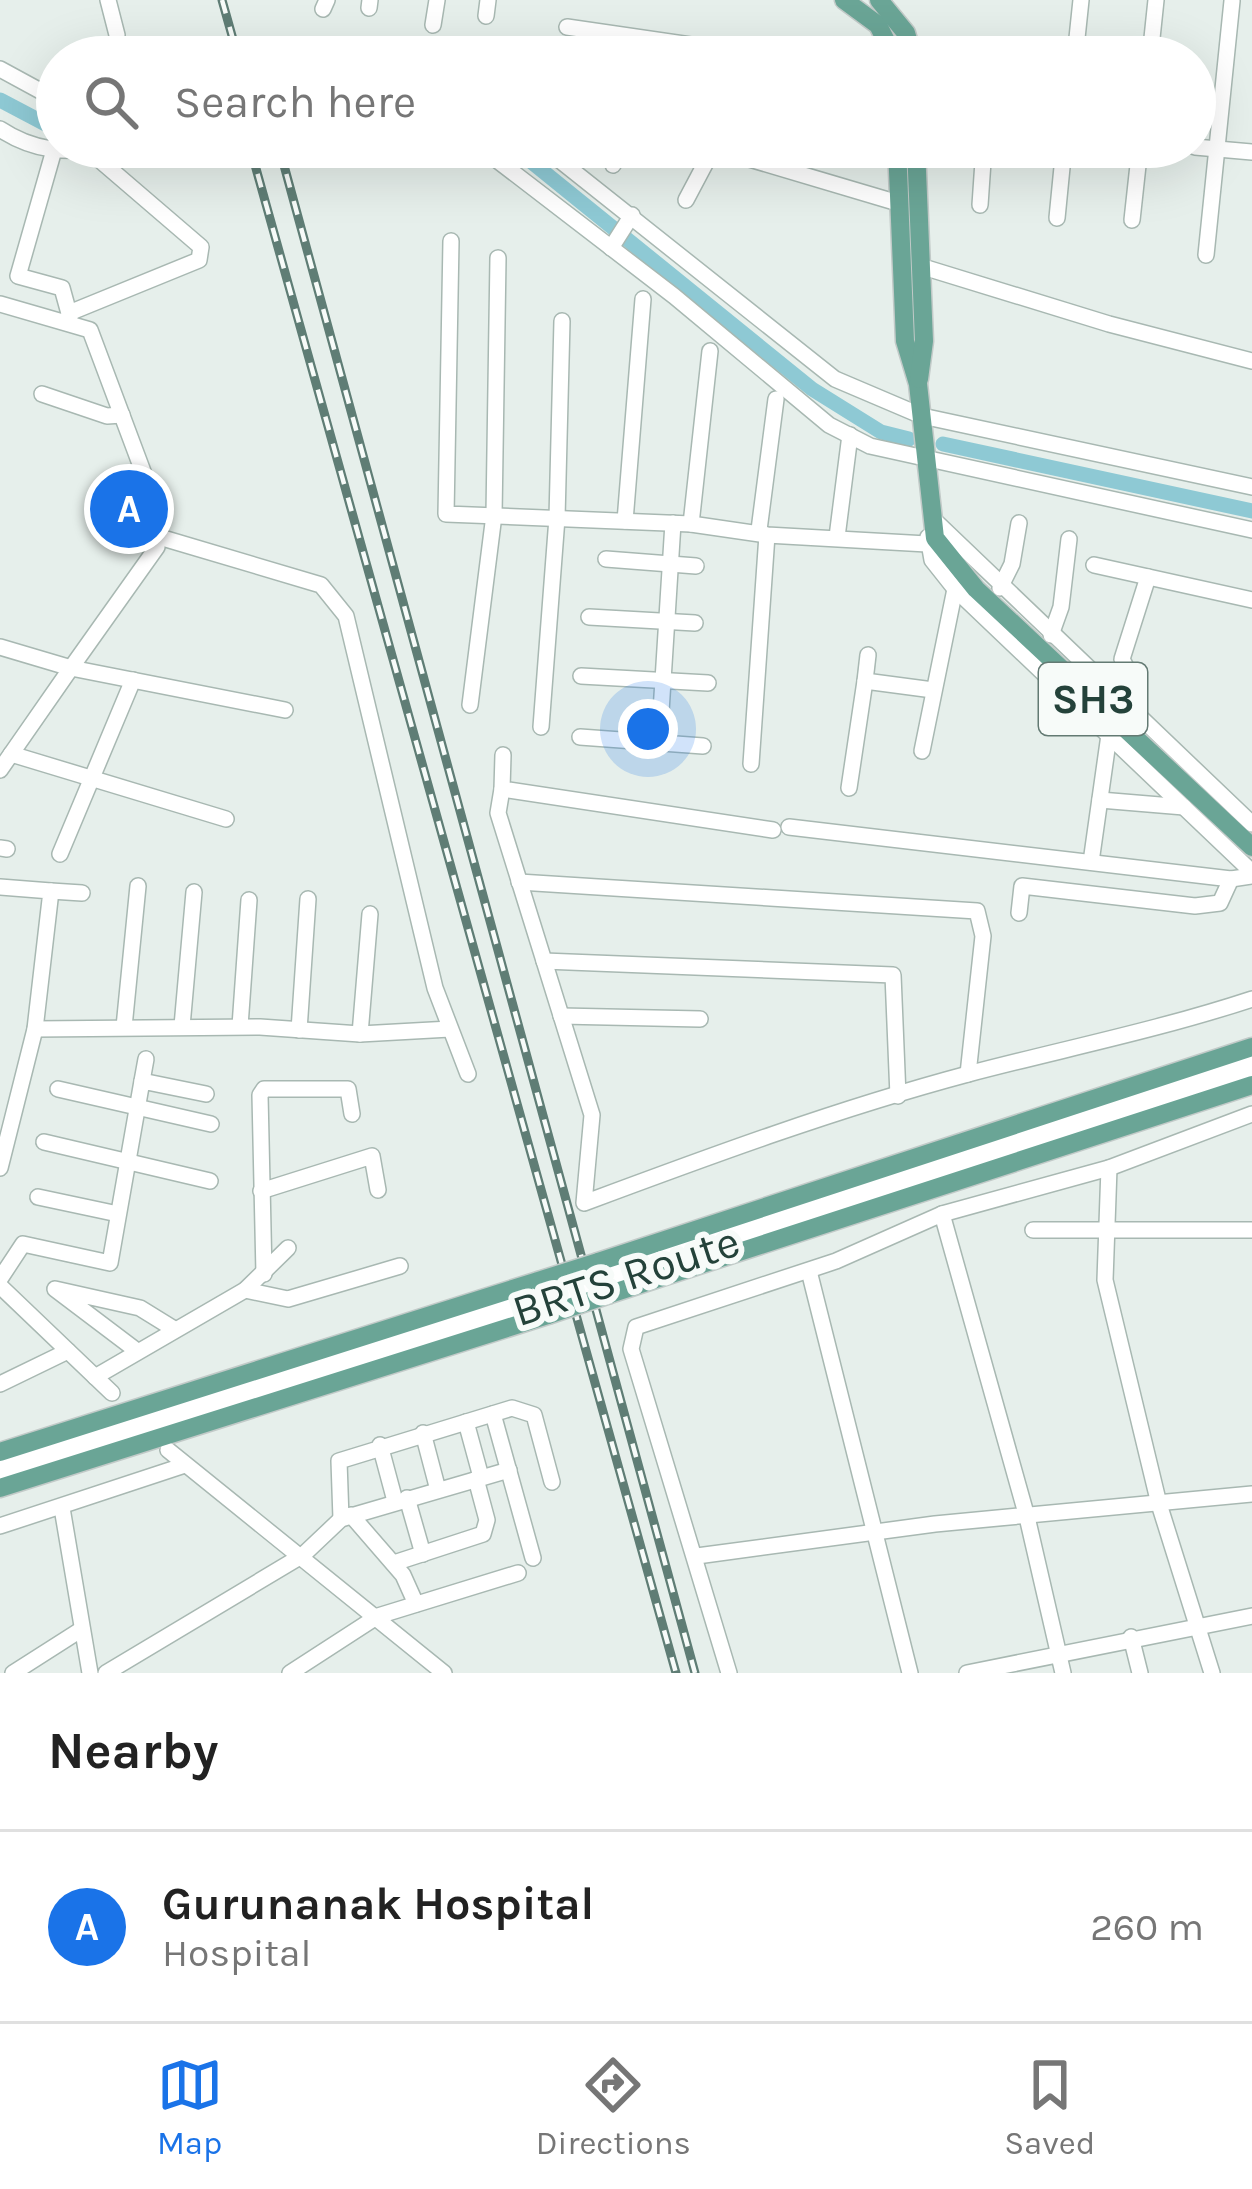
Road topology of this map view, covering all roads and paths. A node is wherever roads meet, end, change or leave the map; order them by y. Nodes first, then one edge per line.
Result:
1 (108, 0) edge
2 (437, 0) edge
3 (844, 0) edge
4 (879, 0) edge
5 (1081, 0) edge
6 (1156, 0) edge
7 (1232, 1) edge
8 (433, 25) dead end
9 (567, 27) dead end
10 (118, 35) dead end
11 (618, 36) edge
12 (884, 36) edge
13 (907, 36) edge
14 (1077, 36) edge
15 (1152, 36) edge
16 (0, 69) edge
17 (36, 89) edge
18 (0, 129) edge
19 (36, 147) edge
20 (1217, 149) junction
21 (1252, 152) edge
22 (1216, 159) edge
23 (49, 168) edge
24 (118, 168) edge
25 (507, 168) edge
26 (570, 168) edge
27 (701, 168) edge
28 (780, 168) edge
29 (897, 168) edge
30 (917, 168) edge
31 (982, 168) edge
32 (1062, 168) edge
33 (1138, 168) edge
34 (1215, 168) edge
35 (686, 200) dead end
36 (898, 202) junction
37 (980, 205) dead end
38 (632, 215) junction
39 (1057, 218) dead end
40 (1132, 220) dead end
41 (451, 241) dead end
42 (611, 248) junction
43 (1206, 255) dead end
44 (498, 258) dead end
45 (920, 266) junction
46 (643, 298) dead end
47 (0, 304) edge
48 (70, 319) junction
49 (562, 321) dead end
50 (710, 351) dead end
51 (1252, 361) edge
52 (919, 383) junction
53 (42, 394) dead end
54 (776, 399) dead end
55 (122, 415) junction
56 (922, 416) junction
57 (850, 435) junction
58 (926, 462) junction
59 (1252, 487) edge
60 (494, 515) junction
61 (930, 516) junction
62 (557, 518) junction
63 (626, 521) junction
64 (682, 523) junction
65 (1019, 523) dead end
66 (1252, 530) edge
67 (763, 533) junction
68 (156, 536) junction
69 (837, 537) junction
70 (1069, 538) dead end
71 (933, 545) junction
72 (606, 559) dead end
73 (671, 564) junction
74 (1094, 565) dead end
75 (696, 566) dead end
76 (1148, 577) junction
77 (1000, 588) junction
78 (955, 589) junction
79 (1252, 600) edge
80 (589, 617) dead end
81 (668, 622) junction
82 (694, 623) dead end
83 (1051, 635) junction
84 (0, 647) edge
85 (868, 655) dead end
86 (70, 668) junction
87 (581, 676) dead end
88 (133, 680) junction
89 (664, 680) junction
90 (865, 681) junction
91 (708, 683) dead end
92 (933, 690) junction
93 (1118, 699) junction
94 (470, 705) dead end
95 (285, 710) dead end
96 (541, 727) dead end
97 (1109, 736) junction
98 (580, 737) dead end
99 (659, 743) junction
100 (703, 746) dead end
101 (922, 751) dead end
102 (11, 754) junction
103 (503, 755) dead end
104 (751, 764) dead end
105 (0, 769) edge
106 (93, 777) junction
107 (849, 788) dead end
108 (502, 789) junction
109 (1100, 800) junction
110 (1184, 807) junction
111 (226, 819) dead end
112 (1252, 824) edge
113 (1252, 848) edge
114 (60, 854) dead end
115 (1091, 862) junction
116 (1252, 874) edge
117 (1231, 879) junction
118 (519, 882) junction
119 (0, 886) edge
120 (138, 886) dead end
121 (51, 891) junction
122 (194, 892) dead end
123 (82, 893) dead end
124 (308, 899) dead end
125 (249, 900) dead end
126 (1019, 913) dead end
127 (370, 914) dead end
128 (544, 962) junction
129 (1252, 999) edge
130 (561, 1016) junction
131 (700, 1019) dead end
132 (182, 1026) junction
133 (240, 1026) junction
134 (124, 1028) junction
135 (35, 1029) junction
136 (451, 1029) junction
137 (299, 1030) junction
138 (359, 1034) junction
139 (1252, 1047) edge
140 (146, 1058) dead end
141 (1252, 1059) edge
142 (1252, 1071) edge
143 (468, 1074) dead end
144 (968, 1074) junction
145 (142, 1081) junction
146 (1252, 1084) edge
147 (58, 1089) dead end
148 (0, 1094) edge
149 (206, 1094) dead end
150 (898, 1096) junction
151 (137, 1107) junction
152 (15, 1109) junction
153 (352, 1114) dead end
154 (1252, 1114) edge
155 (211, 1124) dead end
156 (44, 1142) dead end
157 (128, 1162) junction
158 (0, 1168) edge
159 (1109, 1168) junction
160 (210, 1181) dead end
161 (378, 1190) dead end
162 (261, 1191) junction
163 (38, 1197) dead end
164 (118, 1214) junction
165 (942, 1214) junction
166 (1107, 1227) junction
167 (1034, 1230) dead end
168 (1251, 1233) edge
169 (288, 1248) dead end
170 (400, 1266) dead end
171 (809, 1270) junction
172 (264, 1274) junction
173 (604, 1277) junction
174 (0, 1282) edge
175 (245, 1290) junction
176 (543, 1297) junction
177 (173, 1329) junction
178 (68, 1351) junction
179 (137, 1351) junction
180 (95, 1377) junction
181 (0, 1384) edge
182 (112, 1393) dead end
183 (493, 1414) junction
184 (466, 1422) junction
185 (423, 1433) junction
186 (380, 1445) junction
187 (168, 1450) dead end
188 (0, 1452) edge
189 (0, 1464) edge
190 (182, 1466) junction
191 (509, 1470) junction
192 (0, 1478) edge
193 (478, 1478) junction
194 (552, 1482) dead end
195 (0, 1488) edge
196 (438, 1490) junction
197 (1252, 1494) edge
198 (401, 1500) junction
199 (1159, 1504) junction
200 (62, 1508) junction
201 (346, 1517) junction
202 (1027, 1517) junction
203 (0, 1526) edge
204 (877, 1532) junction
205 (423, 1554) junction
206 (303, 1556) junction
207 (697, 1556) junction
208 (533, 1558) dead end
209 (394, 1563) junction
210 (518, 1573) dead end
211 (416, 1604) junction
212 (378, 1616) junction
213 (1252, 1616) edge
214 (1198, 1624) junction
215 (82, 1629) junction
216 (1130, 1637) junction
217 (1058, 1652) junction
218 (13, 1673) edge
219 (90, 1673) edge
220 (106, 1673) edge
221 (290, 1673) edge
222 (444, 1673) edge
223 (729, 1673) edge
224 (910, 1673) edge
225 (967, 1673) edge
226 (1063, 1673) edge
227 (1140, 1673) edge
228 (1212, 1673) edge

1 - 10 street
2 - 8 street
3 - 12 main road
4 - 13 main road
5 - 14 street
6 - 15 street
7 - 20 street
9 - 11 street
16 - 17 street
18 - 19 street
20 - 21 street
20 - 22 street
23 - 48 street
24 - 48 street
25 - 42 street
26 - 38 street
27 - 35 street
28 - 36 street
29 - 36 main road
30 - 45 main road
31 - 37 street
32 - 39 street
33 - 40 street
34 - 43 street
36 - 52 main road
38 - 42 street
38 - 56 street
41 - 60 street
42 - 57 street
44 - 60 street
45 - 51 street
45 - 52 main road
46 - 63 street
47 - 48 street
48 - 55 street
49 - 62 street
50 - 64 street
52 - 56 main road
53 - 55 street
54 - 67 street
55 - 68 street
56 - 58 main road, SH3
56 - 59 street
57 - 58 street
57 - 69 street
58 - 61 main road, SH3
58 - 66 street
60 - 62 street
60 - 94 street
61 - 71 main road, SH3
61 - 77 street, SH3
62 - 63 street
62 - 96 street
63 - 64 street
64 - 67 street
64 - 73 street
65 - 77 street
67 - 69 street
67 - 104 street
68 - 86 street
68 - 136 street
69 - 71 street
70 - 83 street
71 - 78 street, SH3
71 - 113 main road, SH3
72 - 73 street
73 - 75 street
73 - 81 street
74 - 76 street
76 - 79 street
76 - 93 street
77 - 83 street, SH3
78 - 92 street
78 - 97 street, SH3
80 - 81 street
81 - 82 street
81 - 89 street
83 - 93 street, SH3
84 - 86 street
85 - 90 street
86 - 88 street
86 - 102 street
87 - 89 street
88 - 95 street
88 - 106 street
89 - 91 street
89 - 99 street
90 - 92 street
90 - 107 street
92 - 101 street
93 - 112 street, SH3
97 - 109 street
97 - 110 street, SH3
98 - 99 street
99 - 100 street
102 - 105 street
102 - 106 street
103 - 108 street
106 - 111 street
106 - 114 street
108 - 115 street
108 - 118 street
109 - 110 street
109 - 115 street
110 - 116 street, SH3
115 - 117 street
116 - 117 street
117 - 126 street
118 - 128 street
118 - 144 street
119 - 121 street
120 - 134 street
121 - 123 street
121 - 135 street
122 - 132 street
124 - 137 street
125 - 133 street
127 - 138 street
128 - 130 street
128 - 150 street
129 - 144 street
130 - 131 street
130 - 150 street
132 - 133 street
132 - 134 street
133 - 137 street
134 - 135 street
135 - 152 street
136 - 138 street
136 - 143 street
137 - 138 street
139 - 173 main road
140 - 145 street
141 - 173 street, BRTS Route
142 - 173 street, BRTS Route
144 - 150 street
145 - 149 street
145 - 151 street
146 - 173 main road
147 - 151 street
148 - 152 street
151 - 155 street
151 - 157 street
152 - 158 street
153 - 162 street
154 - 159 street
156 - 157 street
157 - 160 street
157 - 164 street
159 - 165 street
159 - 166 street
161 - 162 street
162 - 172 street
163 - 164 street
164 - 174 street
165 - 171 street
165 - 202 street
166 - 167 street
166 - 168 street
166 - 199 street
169 - 172 street
170 - 175 street
171 - 204 street
171 - 207 street
172 - 175 street
173 - 176 main road, bridge
173 - 176 main road, bridge
174 - 178 street
175 - 177 street
176 - 188 main road
176 - 189 street, BRTS Route
176 - 192 street, BRTS Route
176 - 195 main road
177 - 179 street
177 - 179 street
178 - 180 street
178 - 181 street
179 - 180 street
180 - 182 street
183 - 184 street
183 - 191 street
183 - 194 street
184 - 185 street
184 - 193 street
185 - 186 street
185 - 196 street
186 - 198 street
186 - 201 street
187 - 190 street
190 - 200 street
190 - 206 street
191 - 193 street
191 - 208 street
193 - 196 street
193 - 205 street
196 - 198 street
197 - 199 street
198 - 201 street
198 - 205 street
199 - 202 street
199 - 214 street
200 - 203 street
200 - 215 street
201 - 206 street
201 - 209 street
202 - 204 street
202 - 217 street
204 - 207 street
204 - 224 street
205 - 209 street
206 - 212 street
206 - 220 street
207 - 223 street
209 - 211 street
210 - 211 street
211 - 212 street
212 - 221 street
212 - 222 street
213 - 214 street
214 - 216 street
214 - 228 street
215 - 218 street
215 - 219 street
216 - 217 street
216 - 227 street
217 - 225 street
217 - 226 street

